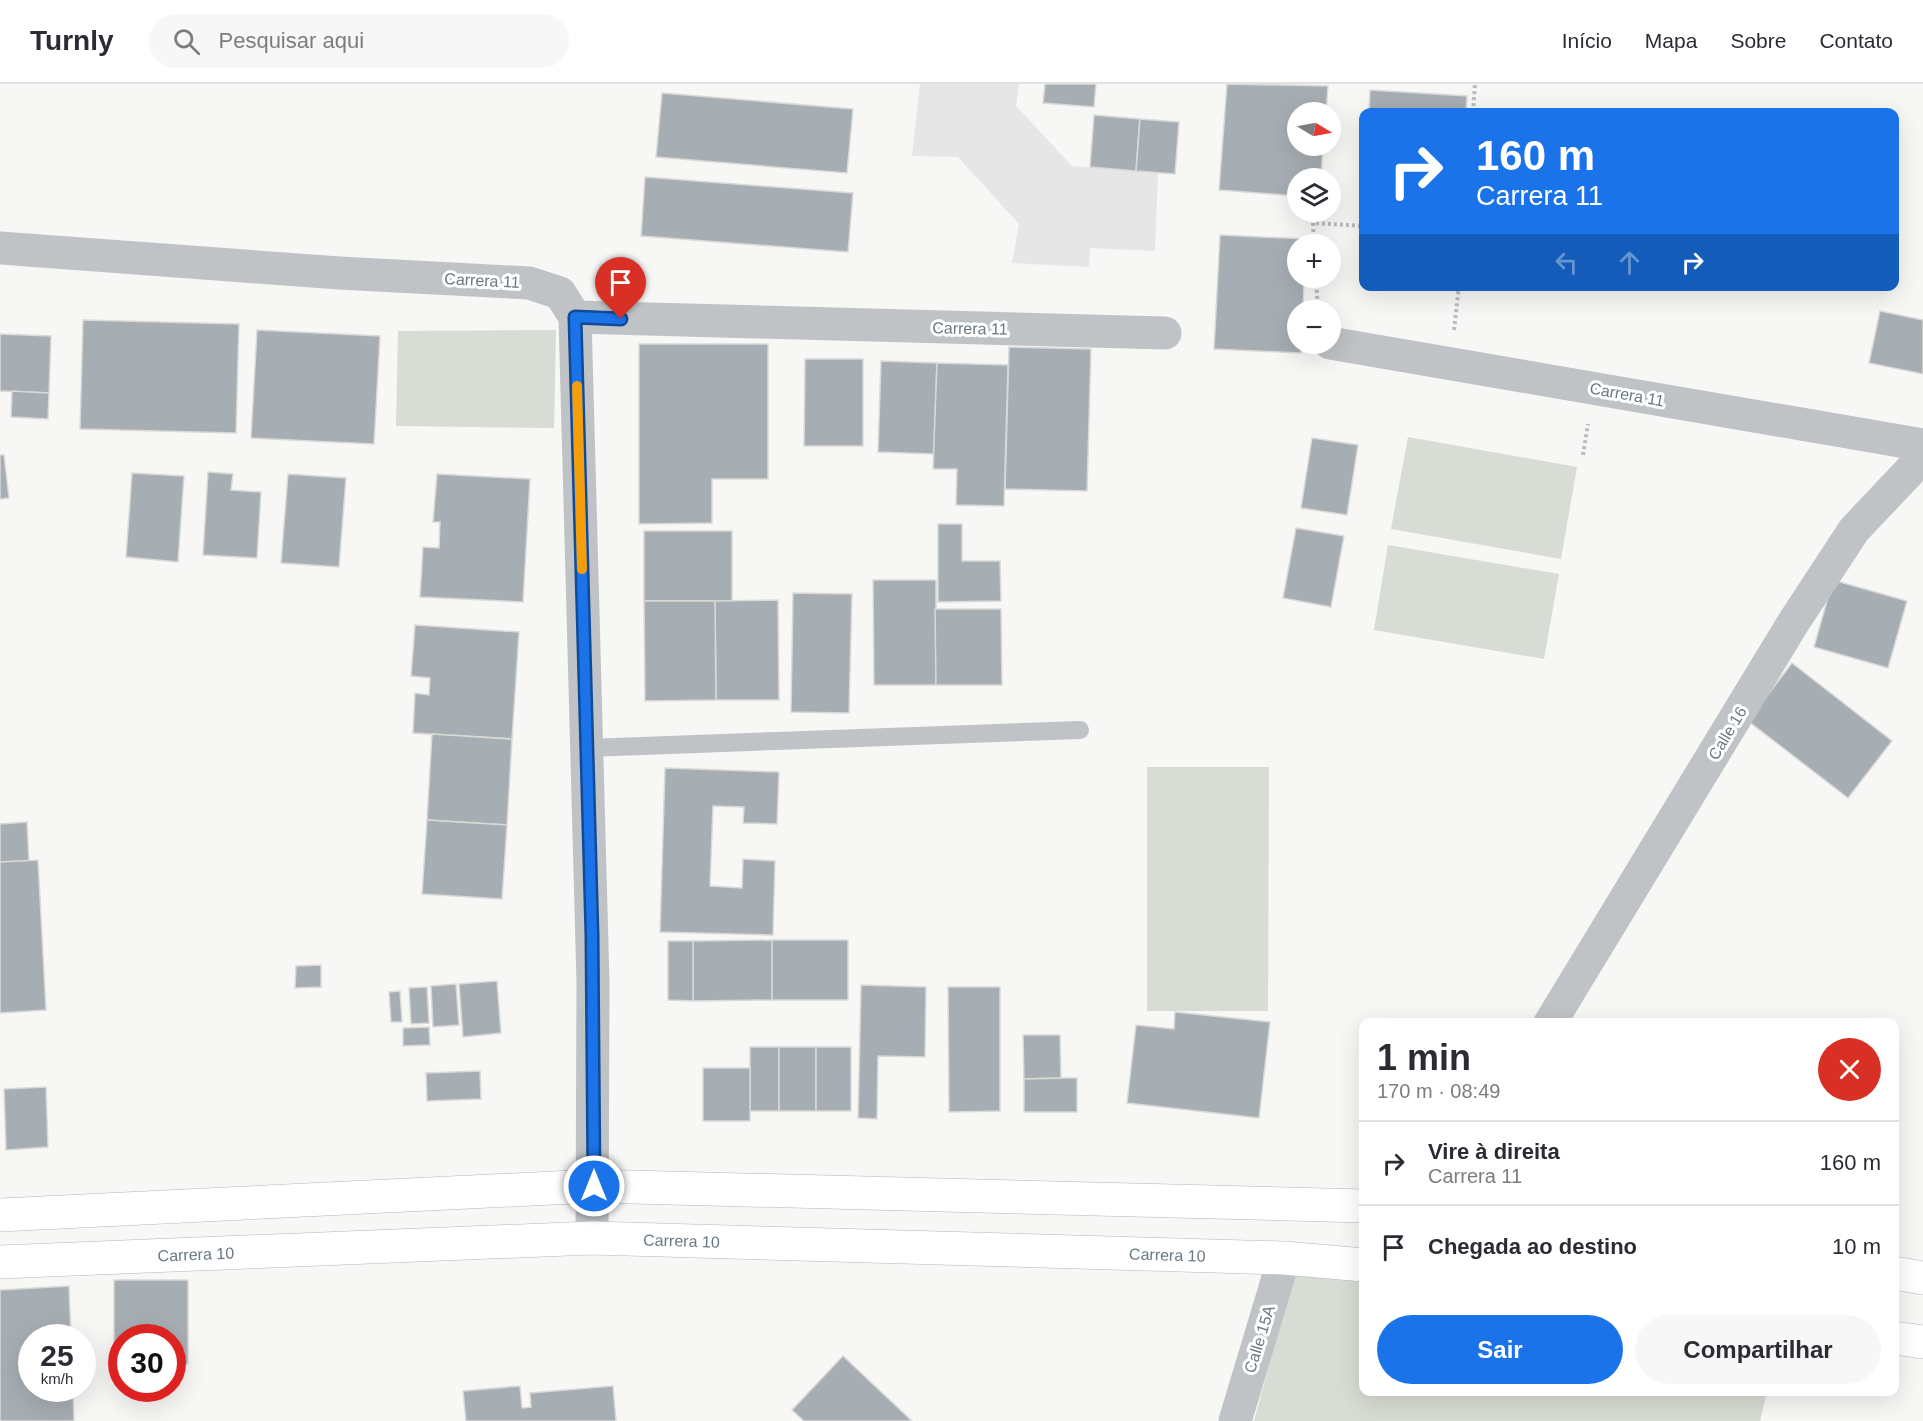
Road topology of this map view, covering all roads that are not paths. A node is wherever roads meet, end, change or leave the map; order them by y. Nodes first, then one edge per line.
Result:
1 (0, 248) edge
2 (575, 317) junction
3 (1165, 333) dead end
4 (1341, 345) edge
5 (1923, 445) edge
6 (1923, 457) edge
7 (1080, 730) dead end
8 (587, 748) junction
9 (1553, 1018) edge
10 (594, 1186) junction
11 (1359, 1206) edge
12 (0, 1215) edge
13 (592, 1238) junction
14 (1284, 1258) junction
15 (0, 1262) edge
16 (1359, 1265) edge
17 (1899, 1274) edge
18 (1923, 1278) edge
19 (1899, 1339) edge
20 (1923, 1342) edge
21 (1235, 1421) edge

1 - 2 street, Carrera 11
2 - 3 street, Carrera 11
2 - 8 street
4 - 5 street, Carrera 11
6 - 9 street, Calle 16
7 - 8 lane
8 - 10 street
10 - 11 main road
10 - 12 main road
10 - 13 street
13 - 14 main road, Carrera 10
13 - 15 main road, Carrera 10
14 - 16 main road, Carrera 10
14 - 21 street, Calle 15A
17 - 18 main road
19 - 20 main road

